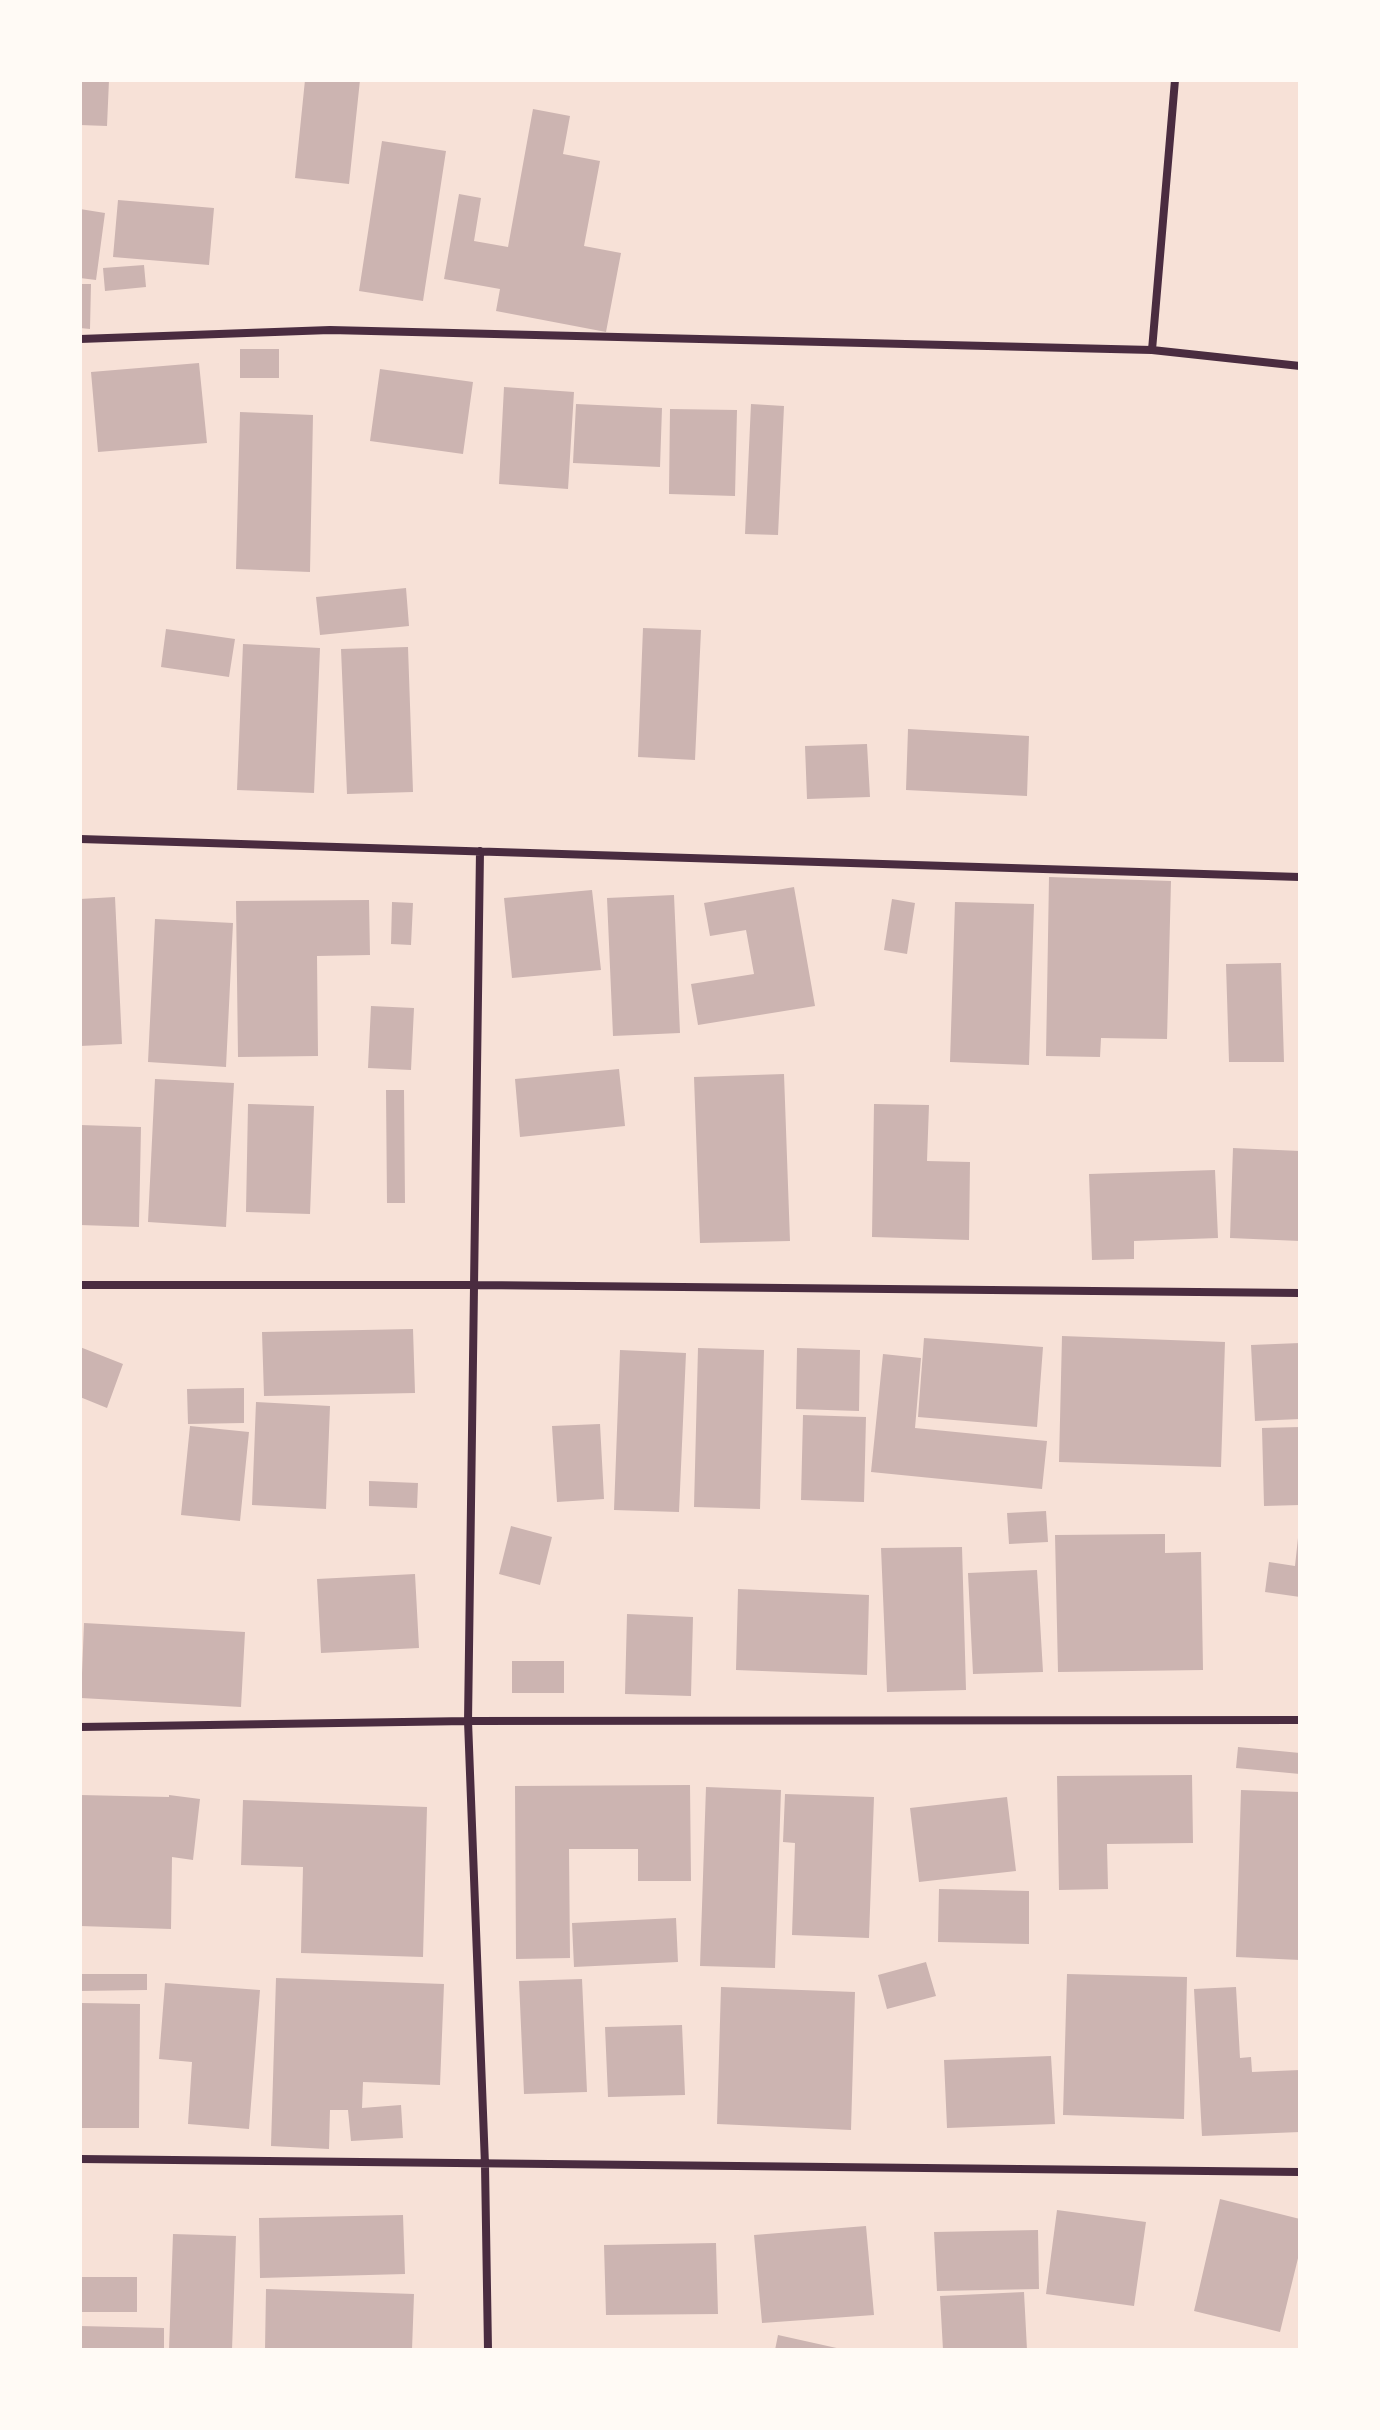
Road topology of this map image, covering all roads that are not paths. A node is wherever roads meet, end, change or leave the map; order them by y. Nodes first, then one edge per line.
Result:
1 (1175, 80) edge
2 (80, 339) edge
3 (1152, 350) junction
4 (1300, 366) edge
5 (80, 839) edge
6 (480, 851) junction
7 (1300, 877) edge
8 (80, 1285) edge
9 (476, 1285) junction
10 (1300, 1293) edge
11 (1300, 1720) edge
12 (468, 1721) junction
13 (80, 1727) edge
14 (80, 2159) edge
15 (485, 2165) junction
16 (1300, 2172) edge
17 (488, 2350) edge

1 - 3 street
2 - 3 street
3 - 4 street
5 - 6 street
6 - 7 street
6 - 9 street
8 - 9 street
9 - 10 street
9 - 12 street
11 - 12 street
12 - 13 street
12 - 15 street
14 - 15 street
15 - 16 street
15 - 17 street

